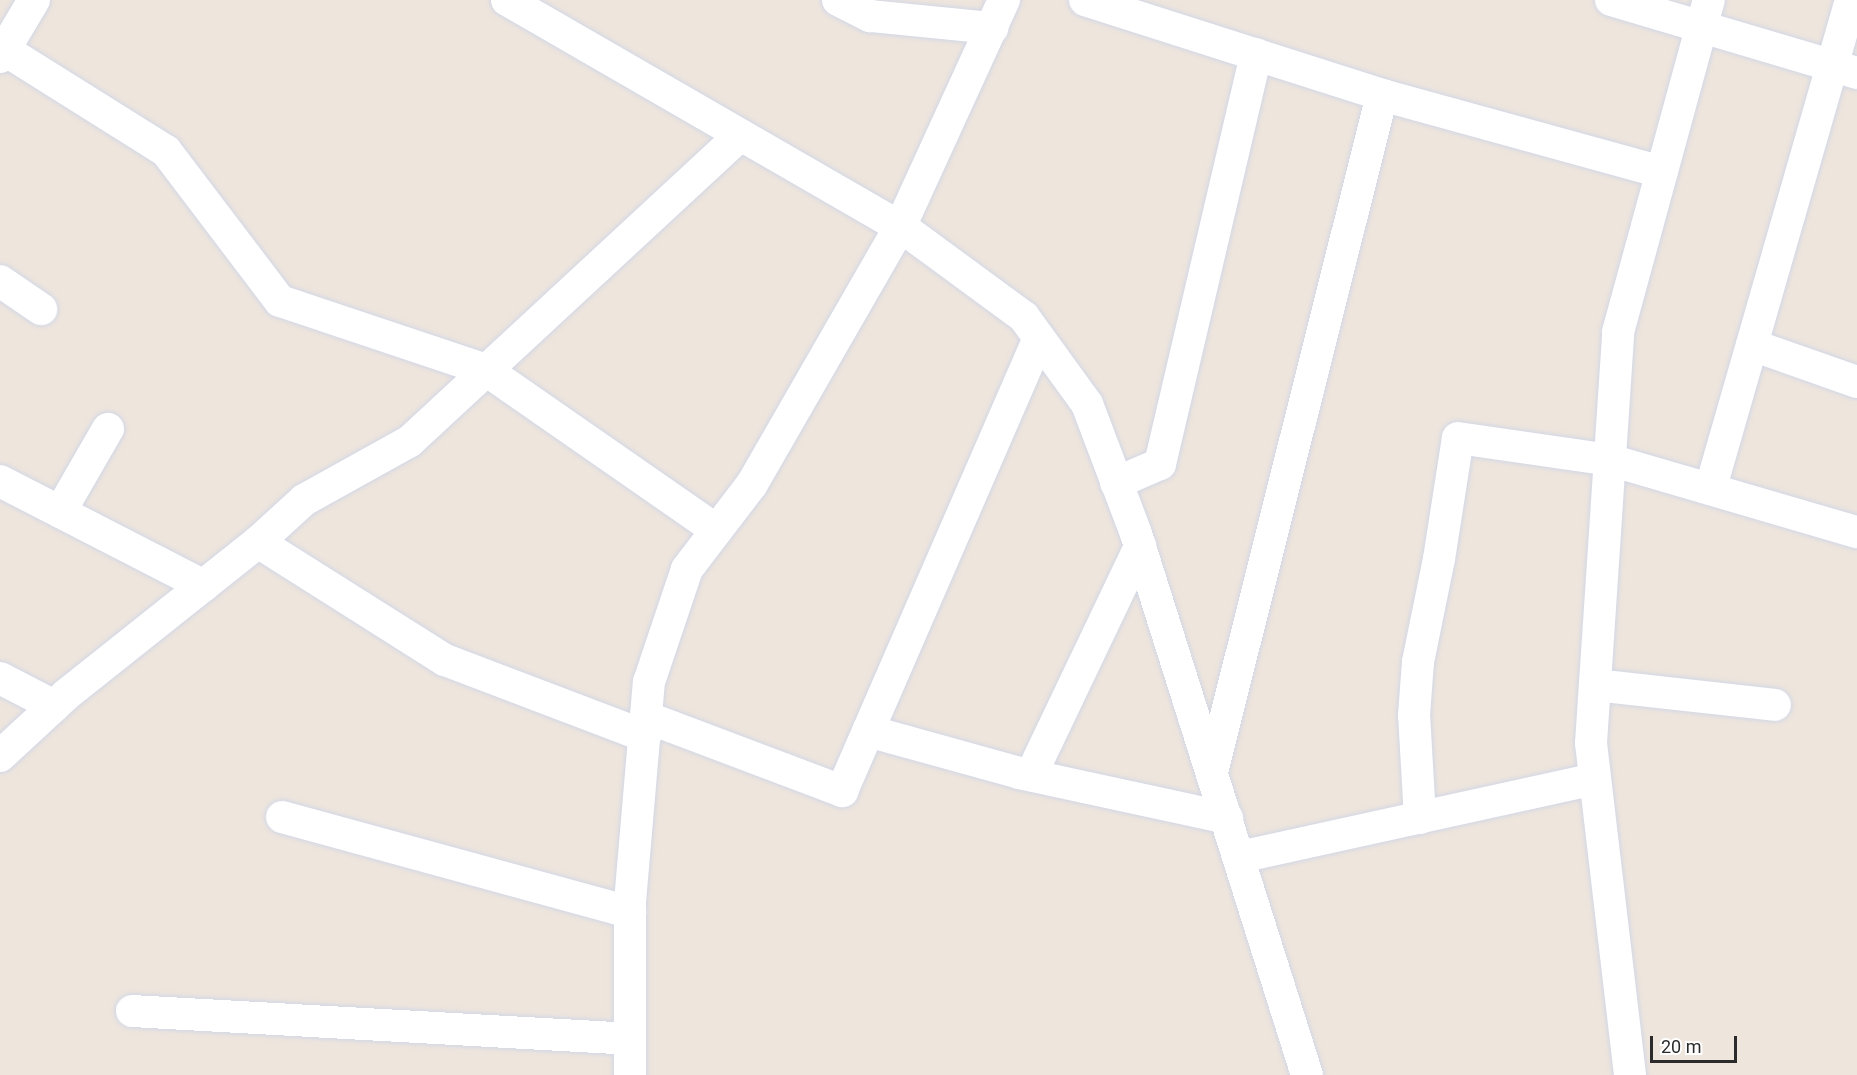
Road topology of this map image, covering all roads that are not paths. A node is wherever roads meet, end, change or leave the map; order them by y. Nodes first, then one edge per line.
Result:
1 (34, 0) edge
2 (507, 0) edge
3 (838, 0) edge
4 (1085, 0) edge
5 (1611, 0) edge
6 (1851, 0) edge
7 (998, 14) edge
8 (1705, 14) edge
9 (1, 51) edge
10 (1256, 54) junction
11 (1844, 69) edge
12 (1382, 95) junction
13 (740, 135) junction
14 (1662, 172) junction
15 (900, 227) junction
16 (0, 281) edge
17 (41, 309) dead end
18 (1039, 339) junction
19 (1752, 345) junction
20 (486, 370) junction
21 (1857, 382) edge
22 (108, 429) dead end
23 (1610, 460) junction
24 (0, 481) edge
25 (1116, 483) junction
26 (1711, 487) junction
27 (60, 512) junction
28 (716, 530) junction
29 (1857, 532) edge
30 (258, 542) junction
31 (1140, 546) junction
32 (204, 586) junction
33 (0, 678) edge
34 (1595, 685) junction
35 (1774, 705) dead end
36 (54, 706) junction
37 (646, 727) junction
38 (868, 731) junction
39 (0, 756) edge
40 (1212, 772) junction
41 (1031, 775) junction
42 (1595, 779) junction
43 (282, 817) dead end
44 (1227, 818) junction
45 (1419, 818) junction
46 (1240, 857) junction
47 (630, 912) junction
48 (132, 1011) dead end
49 (630, 1039) junction
50 (630, 1075) edge
51 (1307, 1075) edge
52 (1630, 1075) edge

1 - 9 street
2 - 13 street
3 - 7 street
4 - 10 street
5 - 8 street
6 - 11 street
7 - 15 street
8 - 11 street
8 - 14 street
9 - 20 street
10 - 12 street
10 - 25 street
11 - 19 street
12 - 14 street
12 - 40 street
13 - 15 street
13 - 20 street
14 - 23 street
15 - 18 street
15 - 28 street
16 - 17 street
18 - 25 street
18 - 38 street
19 - 21 street
19 - 26 street
20 - 28 street
20 - 30 street
22 - 27 street
23 - 26 street
23 - 34 street
23 - 45 street
24 - 27 street
25 - 31 street
26 - 29 street
27 - 32 street
28 - 37 street
30 - 32 street
30 - 37 street
31 - 40 street
31 - 41 street
32 - 36 street
33 - 36 street
34 - 35 street
34 - 42 street
36 - 39 street
37 - 38 street
37 - 47 street
38 - 41 street
40 - 44 street
41 - 44 street
42 - 45 street
42 - 52 street
43 - 47 street
44 - 46 street
45 - 46 street
46 - 51 street
47 - 49 street
48 - 49 street
49 - 50 street

